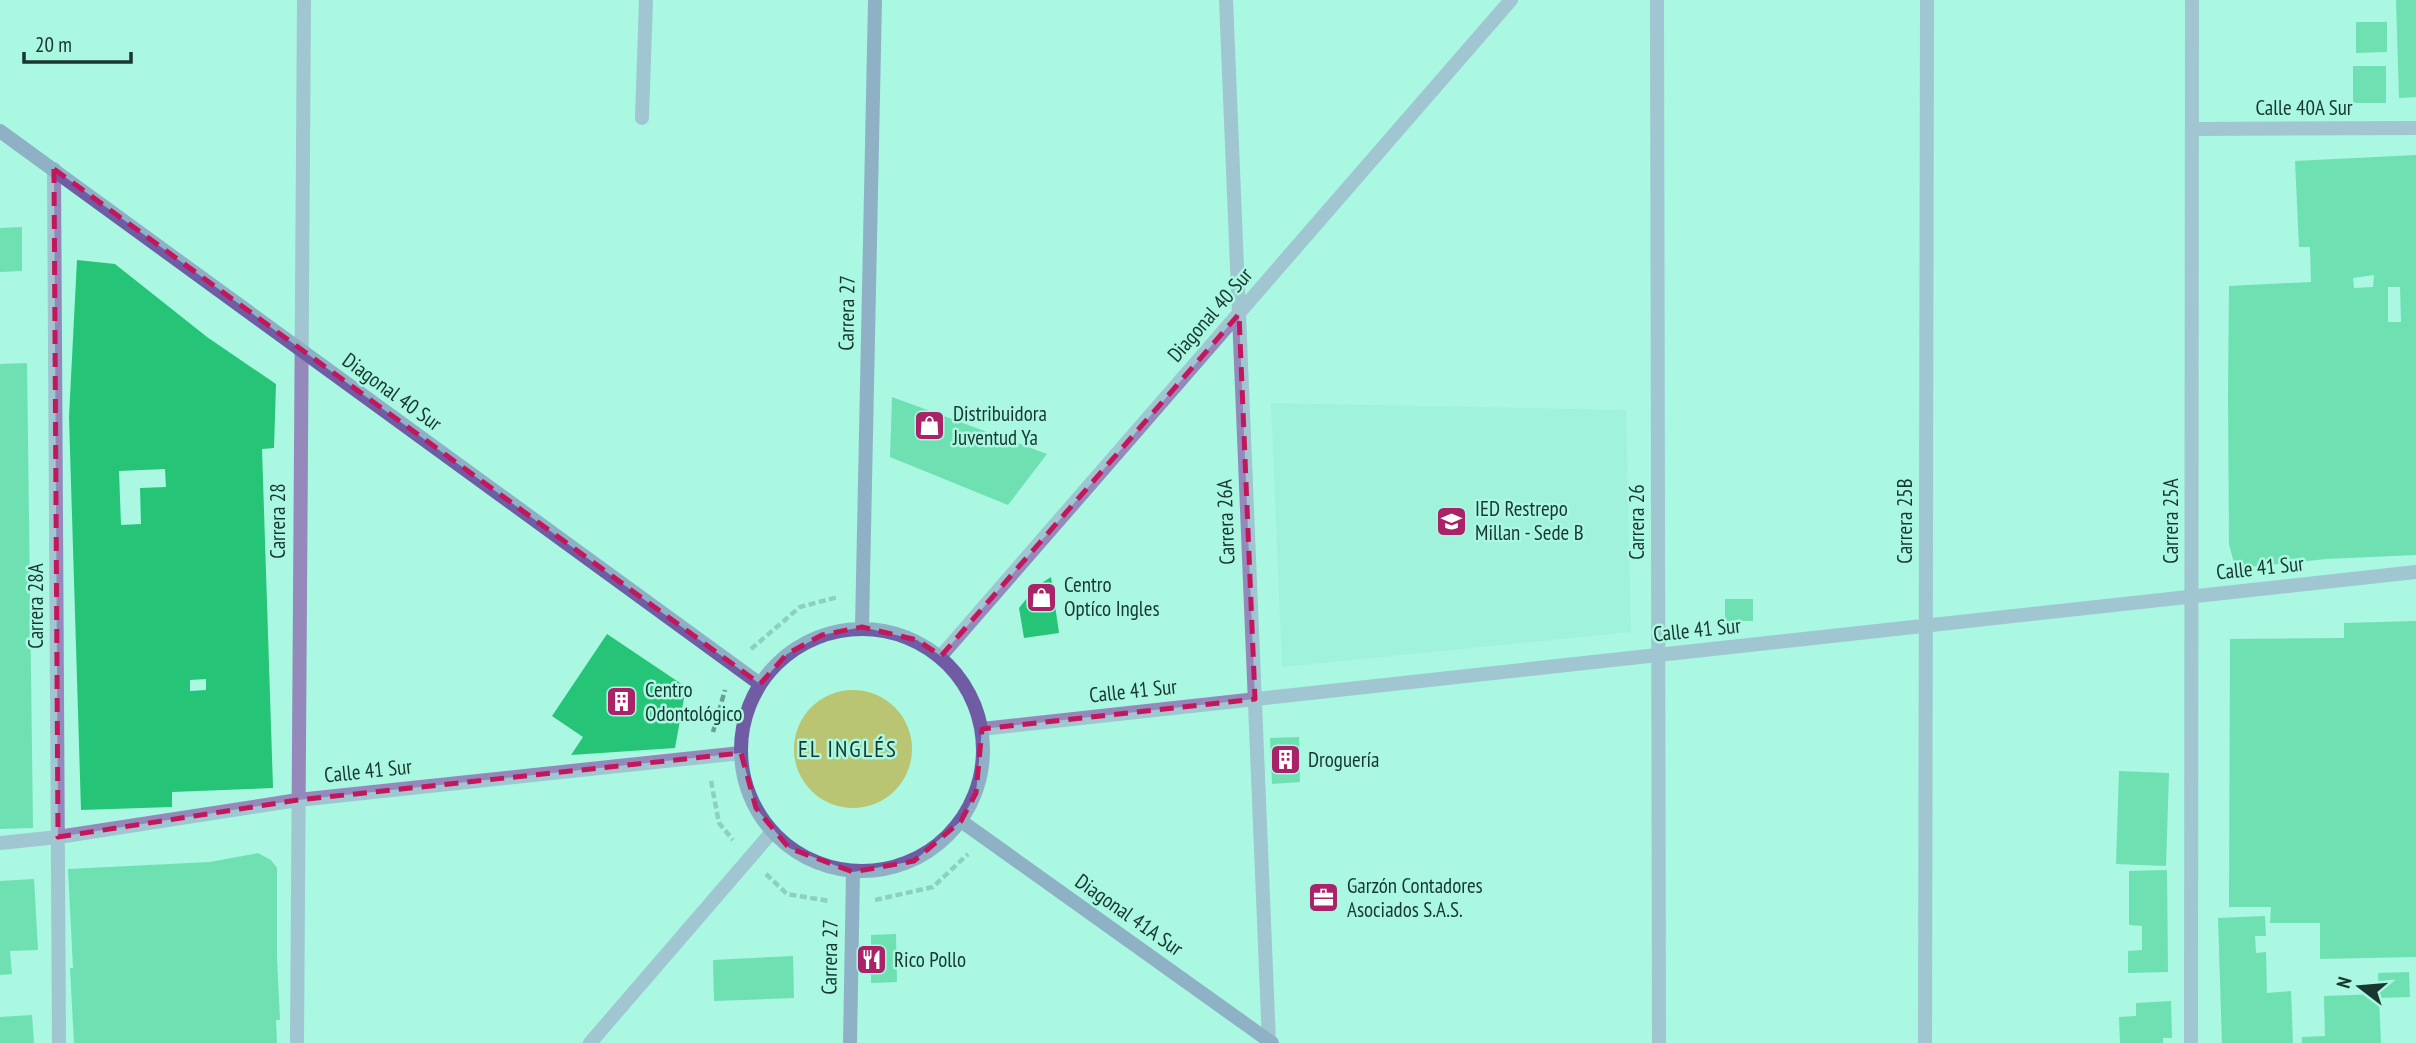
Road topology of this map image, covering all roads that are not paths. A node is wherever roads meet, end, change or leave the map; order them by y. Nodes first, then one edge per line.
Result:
1 (303, 0) edge
2 (646, 0) edge
3 (875, 0) edge
4 (1226, 0) edge
5 (1511, 0) edge
6 (1657, 0) edge
7 (1927, 0) edge
8 (2192, 0) edge
9 (642, 118) dead end
10 (2416, 128) edge
11 (2192, 129) junction
12 (0, 131) edge
13 (54, 169) junction
14 (1239, 314) junction
15 (300, 351) junction
16 (2416, 572) edge
17 (2192, 596) junction
18 (1926, 626) junction
19 (862, 627) junction
20 (1658, 655) junction
21 (941, 656) junction
22 (760, 684) junction
23 (1255, 699) junction
24 (982, 729) junction
25 (741, 753) junction
26 (298, 800) junction
27 (961, 821) junction
28 (772, 832) junction
29 (58, 837) junction
30 (0, 843) edge
31 (853, 872) junction
32 (1270, 1042) edge
33 (59, 1043) edge
34 (297, 1043) edge
35 (590, 1043) edge
36 (849, 1043) edge
37 (1659, 1043) edge
38 (1925, 1043) edge
39 (2191, 1043) edge

1 - 15 street, Carrera 28
2 - 9 street
3 - 19 street, Carrera 27
4 - 14 street, Carrera 26A
5 - 14 street, Diagonal 40 Sur
6 - 20 street, Carrera 26
7 - 18 street, Carrera 25B
8 - 11 street, Carrera 25A
10 - 11 street, Calle 40A Sur
11 - 17 street, Carrera 25A
12 - 13 street, Diagonal 40 Sur
13 - 15 street, Diagonal 40 Sur
13 - 29 street, Carrera 28A
14 - 21 street, Diagonal 40 Sur
14 - 23 street, Carrera 26A
15 - 22 street, Diagonal 40 Sur
15 - 26 street, Carrera 28
16 - 17 street, Calle 41 Sur
17 - 18 street, Calle 41 Sur
17 - 39 street, Carrera 25A
18 - 20 street, Calle 41 Sur
18 - 38 street, Carrera 25B
19 - 21 street
19 - 22 street
20 - 23 street, Calle 41 Sur
20 - 37 street, Carrera 26
21 - 24 street
22 - 25 street
23 - 24 street, Calle 41 Sur
23 - 32 street, Carrera 26A
24 - 27 street
25 - 26 street, Calle 41 Sur
25 - 28 street
26 - 29 street, Calle 41 Sur
26 - 34 street, Carrera 28
27 - 31 street
27 - 32 street, Diagonal 41A Sur
28 - 31 street
28 - 35 street
29 - 30 street, Calle 41 Sur
29 - 33 street, Carrera 28A
31 - 36 street, Carrera 27

